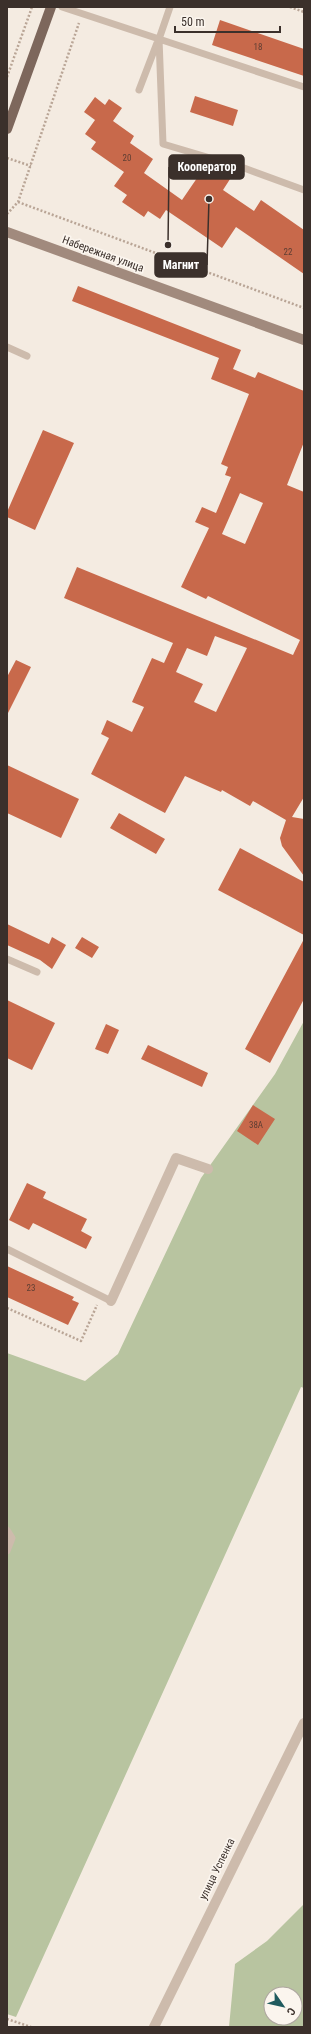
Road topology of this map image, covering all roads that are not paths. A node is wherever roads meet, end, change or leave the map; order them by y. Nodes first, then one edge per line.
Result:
1 (51, 7) edge
2 (62, 7) edge
3 (170, 7) edge
4 (159, 39) junction
5 (304, 87) edge
6 (139, 90) dead end
7 (7, 129) edge
8 (304, 190) edge
9 (7, 232) edge
10 (304, 340) edge
11 (7, 347) edge
12 (27, 356) dead end
13 (7, 959) edge
14 (37, 972) dead end
15 (208, 1169) dead end
16 (7, 1249) edge
17 (111, 1301) joint
18 (7, 1530) edge
19 (7, 1551) edge
20 (304, 1723) edge
21 (154, 2027) edge

1 - 7 main road
2 - 4 lane
3 - 4 lane
4 - 5 lane
4 - 6 lane
4 - 8 lane
9 - 10 main road, Набережная улица
11 - 12 lane
13 - 14 lane
15 - 17 street
16 - 17 lane
18 - 19 lane
20 - 21 street, улица Успенка

